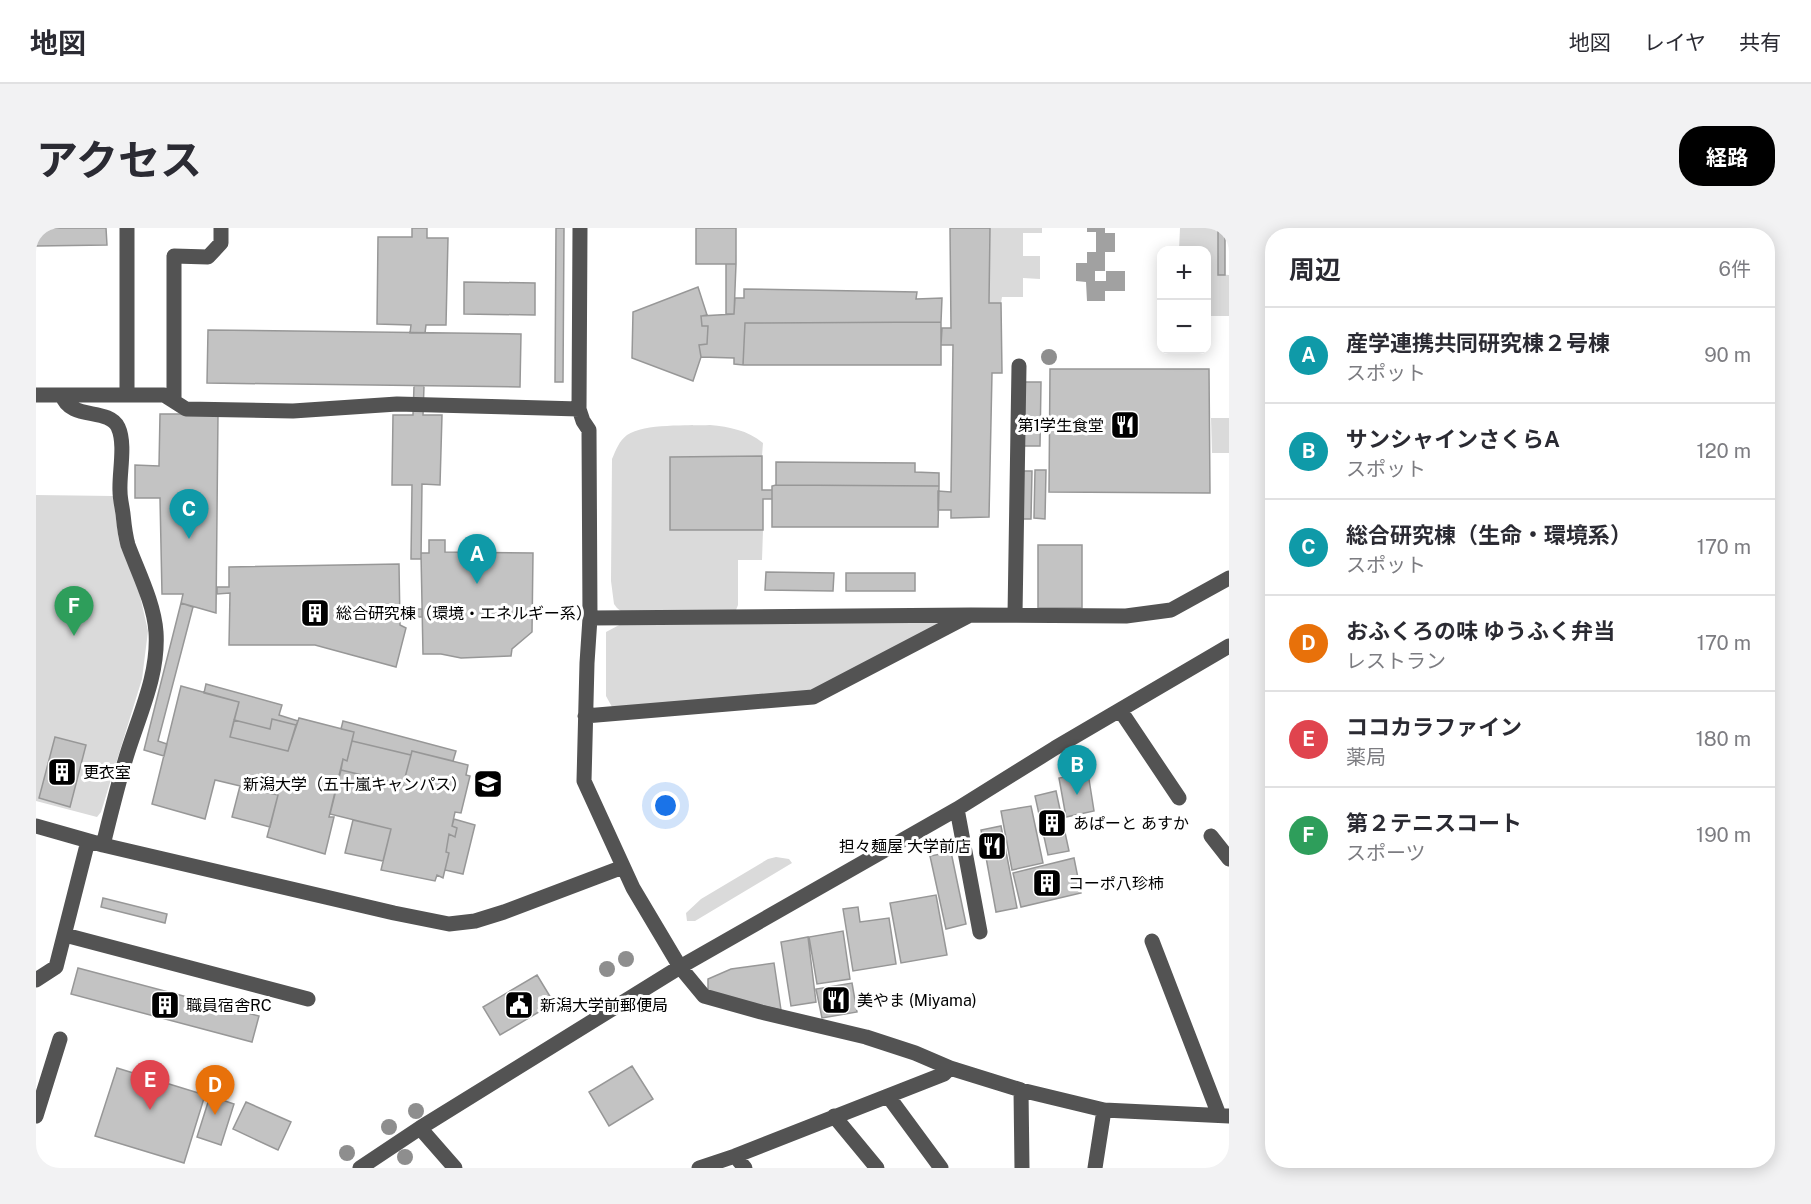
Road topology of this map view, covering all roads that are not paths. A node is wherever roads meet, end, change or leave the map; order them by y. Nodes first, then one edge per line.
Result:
1 (127, 228) edge
2 (221, 228) edge
3 (580, 228) edge
4 (1019, 366) dead end
5 (36, 395) edge
6 (62, 395) junction
7 (127, 395) junction
8 (174, 401) junction
9 (579, 409) junction
10 (1229, 578) edge
11 (970, 615) junction
12 (1015, 615) junction
13 (590, 618) junction
14 (1229, 646) edge
15 (1120, 710) junction
16 (585, 716) junction
17 (1179, 798) dead end
18 (957, 809) junction
19 (36, 826) edge
20 (1211, 836) dead end
21 (96, 843) junction
22 (1229, 859) edge
23 (623, 867) junction
24 (980, 932) dead end
25 (65, 935) junction
26 (1152, 940) dead end
27 (680, 967) junction
28 (36, 980) edge
29 (308, 999) dead end
30 (60, 1039) dead end
31 (950, 1068) junction
32 (1021, 1090) junction
33 (888, 1096) junction
34 (1104, 1110) junction
35 (1224, 1115) edge
36 (36, 1116) edge
37 (834, 1116) junction
38 (420, 1128) junction
39 (740, 1162) edge
40 (360, 1168) edge
41 (455, 1168) edge
42 (699, 1168) edge
43 (877, 1168) edge
44 (941, 1168) edge
45 (1022, 1168) edge
46 (1095, 1168) edge

1 - 7 street
2 - 8 street
3 - 9 street
4 - 12 street
5 - 6 street
6 - 7 street
6 - 21 street
7 - 8 street
8 - 9 street
9 - 13 street
10 - 12 street
11 - 12 street
11 - 13 street
11 - 16 street
13 - 16 street
14 - 15 street
15 - 17 street
15 - 18 street
16 - 23 street
18 - 24 street
18 - 27 street
19 - 21 street
20 - 22 street
21 - 23 street
21 - 25 street
23 - 27 street
25 - 28 street
25 - 29 street
26 - 35 street
27 - 31 street
27 - 38 street
30 - 36 street
31 - 32 street
31 - 33 street
32 - 34 street
32 - 45 street
33 - 37 street
33 - 44 street
34 - 35 street
34 - 46 street
37 - 39 street
37 - 43 street
38 - 40 street
38 - 41 street
39 - 42 street

